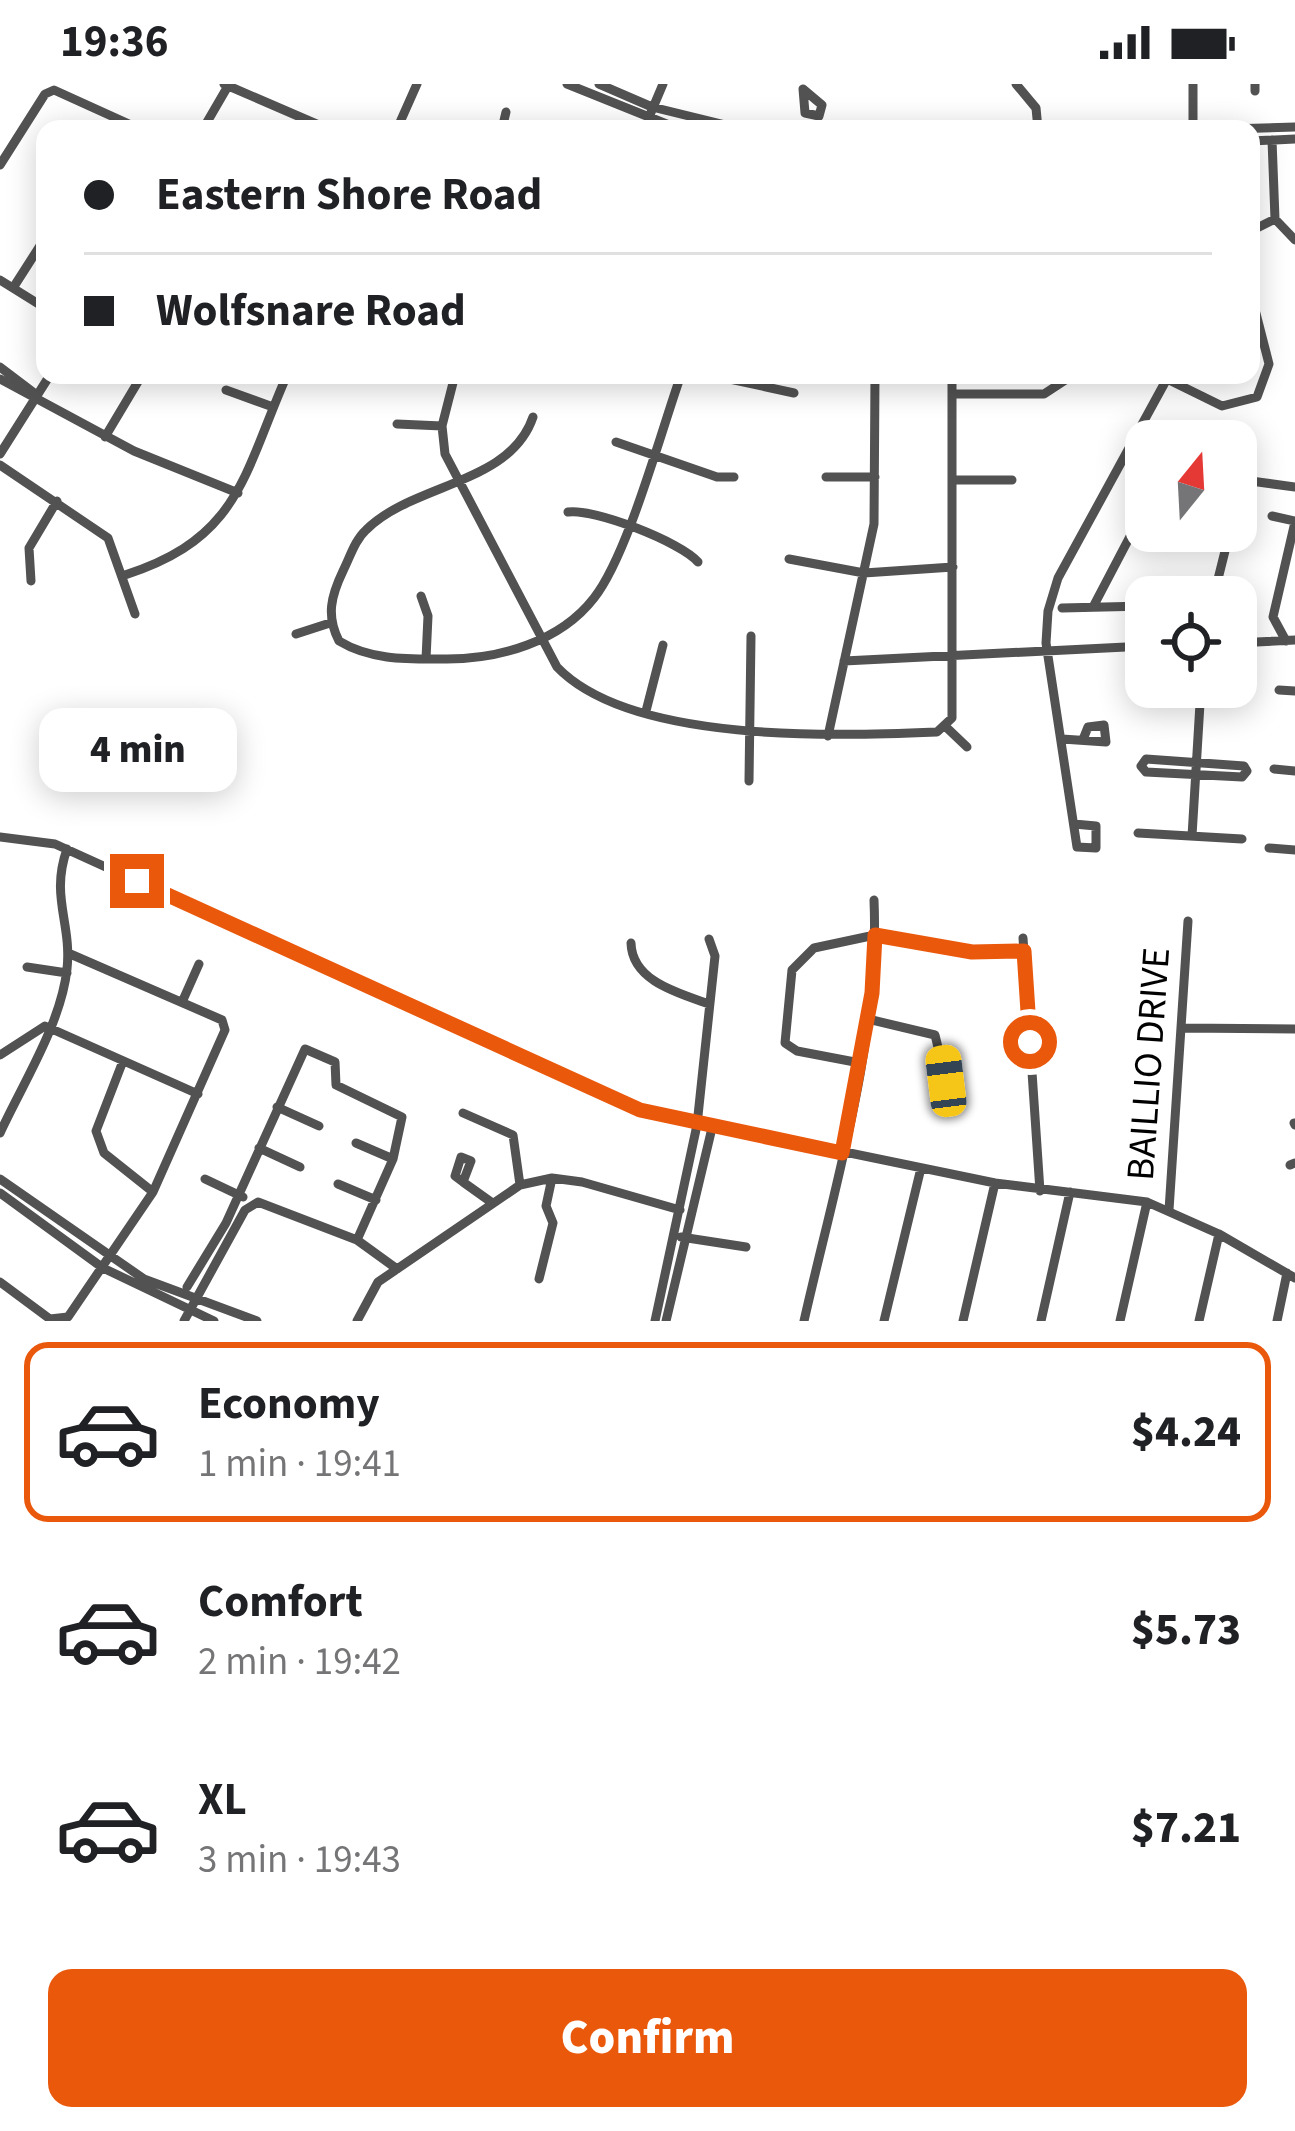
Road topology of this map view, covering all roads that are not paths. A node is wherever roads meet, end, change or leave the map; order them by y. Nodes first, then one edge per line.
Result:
1 (268, 84) edge
2 (417, 84) edge
3 (567, 84) edge
4 (599, 84) edge
5 (662, 84) edge
6 (1016, 84) edge
7 (1193, 84) edge
8 (226, 85) edge
9 (264, 98) junction
10 (652, 107) junction
11 (506, 112) dead end
12 (120, 120) edge
13 (208, 120) edge
14 (309, 120) edge
15 (401, 120) edge
16 (504, 120) edge
17 (638, 120) edge
18 (647, 120) edge
19 (705, 120) edge
20 (1037, 120) edge
21 (1193, 120) edge
22 (1295, 127) edge
23 (1260, 128) edge
24 (1295, 139) edge
25 (1271, 140) junction
26 (1260, 141) edge
27 (0, 165) edge
28 (1276, 219) junction
29 (1260, 227) edge
30 (1295, 240) edge
31 (36, 253) edge
32 (0, 280) edge
33 (14, 288) junction
34 (36, 302) edge
35 (1260, 329) edge
36 (0, 367) edge
37 (0, 379) edge
38 (44, 384) edge
39 (137, 384) edge
40 (283, 384) edge
41 (453, 384) edge
42 (678, 384) edge
43 (752, 384) edge
44 (875, 384) edge
45 (952, 384) edge
46 (1059, 384) edge
47 (1164, 384) edge
48 (1180, 384) edge
49 (226, 390) dead end
50 (794, 393) dead end
51 (952, 394) junction
52 (37, 396) junction
53 (273, 407) junction
54 (533, 417) dead end
55 (398, 424) dead end
56 (442, 426) junction
57 (105, 437) junction
58 (616, 442) dead end
59 (0, 454) edge
60 (652, 455) junction
61 (0, 465) edge
62 (734, 477) dead end
63 (826, 477) dead end
64 (875, 477) junction
65 (952, 480) junction
66 (1012, 480) dead end
67 (455, 482) junction
68 (1257, 482) edge
69 (1295, 487) edge
70 (238, 493) junction
71 (56, 501) junction
72 (568, 512) dead end
73 (1272, 516) dead end
74 (1295, 521) edge
75 (626, 527) junction
76 (1125, 546) edge
77 (789, 559) dead end
78 (698, 562) dead end
79 (953, 567) junction
80 (864, 573) junction
81 (125, 575) junction
82 (31, 580) dead end
83 (421, 596) dead end
84 (1125, 607) edge
85 (1062, 608) dead end
86 (1093, 608) junction
87 (135, 614) dead end
88 (330, 623) junction
89 (296, 634) dead end
90 (751, 636) dead end
91 (541, 638) junction
92 (1291, 641) edge
93 (1257, 643) edge
94 (663, 644) dead end
95 (1125, 647) edge
96 (1047, 652) junction
97 (952, 656) junction
98 (426, 659) junction
99 (844, 661) junction
100 (1279, 690) dead end
101 (1295, 691) edge
102 (1199, 708) edge
103 (646, 711) junction
104 (946, 727) junction
105 (750, 732) junction
106 (827, 736) junction
107 (1084, 737) dead end
108 (1061, 739) junction
109 (967, 747) dead end
110 (1197, 769) junction
111 (1274, 770) dead end
112 (1295, 771) edge
113 (749, 781) dead end
114 (1074, 824) dead end
115 (1138, 833) dead end
116 (1192, 836) junction
117 (0, 837) edge
118 (1242, 839) dead end
119 (1269, 848) dead end
120 (67, 849) junction
121 (1295, 850) edge
122 (874, 900) dead end
123 (1188, 921) dead end
124 (875, 935) junction
125 (709, 939) dead end
126 (631, 943) dead end
127 (68, 953) junction
128 (200, 964) dead end
129 (26, 968) dead end
130 (67, 973) junction
131 (183, 1000) junction
132 (709, 1004) junction
133 (868, 1019) junction
134 (48, 1027) junction
135 (1182, 1028) junction
136 (1295, 1029) edge
137 (22, 1039) junction
138 (37, 1052) junction
139 (0, 1055) edge
140 (123, 1061) junction
141 (860, 1063) junction
142 (946, 1081) dead end
143 (198, 1094) junction
144 (278, 1107) junction
145 (463, 1112) dead end
146 (698, 1125) junction
147 (319, 1126) dead end
148 (712, 1128) junction
149 (0, 1133) edge
150 (356, 1144) dead end
151 (260, 1148) junction
152 (842, 1153) junction
153 (394, 1159) junction
154 (300, 1167) dead end
155 (920, 1168) junction
156 (552, 1178) junction
157 (0, 1179) edge
158 (205, 1179) dead end
159 (464, 1182) dead end
160 (995, 1183) junction
161 (338, 1184) dead end
162 (520, 1185) junction
163 (1040, 1190) junction
164 (153, 1192) junction
165 (1070, 1192) junction
166 (0, 1193) edge
167 (238, 1195) junction
168 (376, 1200) junction
169 (491, 1202) junction
170 (1147, 1202) junction
171 (254, 1203) junction
172 (686, 1205) junction
173 (1169, 1210) junction
174 (1219, 1234) junction
175 (680, 1237) junction
176 (357, 1240) junction
177 (221, 1245) junction
178 (746, 1246) dead end
179 (106, 1263) junction
180 (397, 1269) junction
181 (1291, 1275) edge
182 (538, 1279) dead end
183 (0, 1282) edge
184 (187, 1287) dead end
185 (31, 1307) junction
186 (188, 1311) edge
187 (229, 1318) edge
188 (21, 1320) edge
189 (661, 1320) edge
190 (214, 1321) edge
191 (257, 1321) edge
192 (357, 1321) edge
193 (804, 1321) edge
194 (884, 1321) edge
195 (963, 1321) edge
196 (1041, 1321) edge
197 (1120, 1321) edge
198 (1199, 1321) edge
199 (1277, 1321) edge

1 - 9 street
2 - 15 street
3 - 17 street
4 - 10 street
5 - 10 street
6 - 20 street
7 - 21 street
8 - 9 street
8 - 13 street
9 - 14 street
10 - 18 street
10 - 19 street
11 - 16 street
12 - 27 street
22 - 23 street
24 - 25 street
25 - 26 street
25 - 28 street
28 - 29 street
28 - 30 street
31 - 33 street
32 - 33 street
33 - 34 street
35 - 48 street
36 - 52 street
37 - 52 street
38 - 52 street
39 - 57 street
40 - 53 street
41 - 56 street
42 - 60 street
43 - 50 street
44 - 64 street
45 - 51 street
46 - 51 street
47 - 96 street
49 - 53 street
51 - 65 street
52 - 57 street
52 - 59 street
53 - 70 street
54 - 67 street
55 - 56 street
56 - 67 street
57 - 70 street
58 - 60 street
60 - 62 street
60 - 75 street
61 - 71 street
63 - 64 street
64 - 80 street
65 - 66 street
65 - 79 street
67 - 88 street
67 - 91 street
68 - 69 street
70 - 81 street
71 - 81 street
71 - 82 street
72 - 75 street
73 - 74 street
74 - 92 street
75 - 78 street
75 - 91 street
76 - 86 street
77 - 80 street
79 - 80 street
79 - 97 street
80 - 99 street
81 - 87 street
83 - 98 street
84 - 86 street
85 - 86 street
88 - 89 street
88 - 98 street
90 - 105 street
91 - 98 street
91 - 103 street
92 - 93 street
94 - 103 street
95 - 96 street
96 - 97 street
96 - 108 street
97 - 99 street
97 - 104 street
99 - 106 street
100 - 101 street
102 - 110 street
103 - 105 street
104 - 106 street
104 - 109 street
105 - 106 street
105 - 113 street
107 - 108 street
108 - 114 street
110 - 110 street
110 - 116 street
111 - 112 street
115 - 116 street
116 - 118 street
117 - 120 street
119 - 121 street
120 - 127 street
120 - 146 street
122 - 124 street
123 - 135 street, BAILLIO DRIVE
124 - 133 street
124 - 141 street
124 - 163 street
125 - 132 street
126 - 132 street
127 - 130 street
127 - 131 street
128 - 131 street
129 - 130 street
130 - 134 street
131 - 143 street
132 - 146 street
133 - 141 street
133 - 142 street
134 - 137 street
134 - 138 street
134 - 140 street
135 - 136 street
135 - 173 street, BAILLIO DRIVE
137 - 138 street
137 - 139 street
138 - 149 street
140 - 143 street
140 - 164 street
141 - 152 street
143 - 164 street
144 - 147 street
144 - 151 street
144 - 153 street
145 - 162 street
146 - 148 street
146 - 172 street
148 - 152 street
148 - 172 street
150 - 153 street
151 - 154 street
151 - 167 street
152 - 155 street
152 - 193 street
153 - 168 street
155 - 160 street
155 - 194 street
156 - 162 street
156 - 172 street
156 - 182 street
157 - 179 street
158 - 167 street
159 - 169 street
160 - 163 street
160 - 195 street
161 - 168 street
162 - 169 street
163 - 165 street
164 - 179 street
165 - 170 street
165 - 196 street
166 - 179 street
167 - 171 street
167 - 177 street
168 - 176 street
169 - 180 street
170 - 173 street
170 - 197 street
171 - 176 street
171 - 177 street
172 - 175 street
173 - 174 street
174 - 181 street
174 - 198 street
175 - 178 street
175 - 189 street
176 - 180 street
177 - 184 street
177 - 186 street
179 - 185 street
179 - 186 street
180 - 192 street
181 - 199 street
183 - 185 street
185 - 188 street
186 - 187 street
186 - 190 street
187 - 191 street

